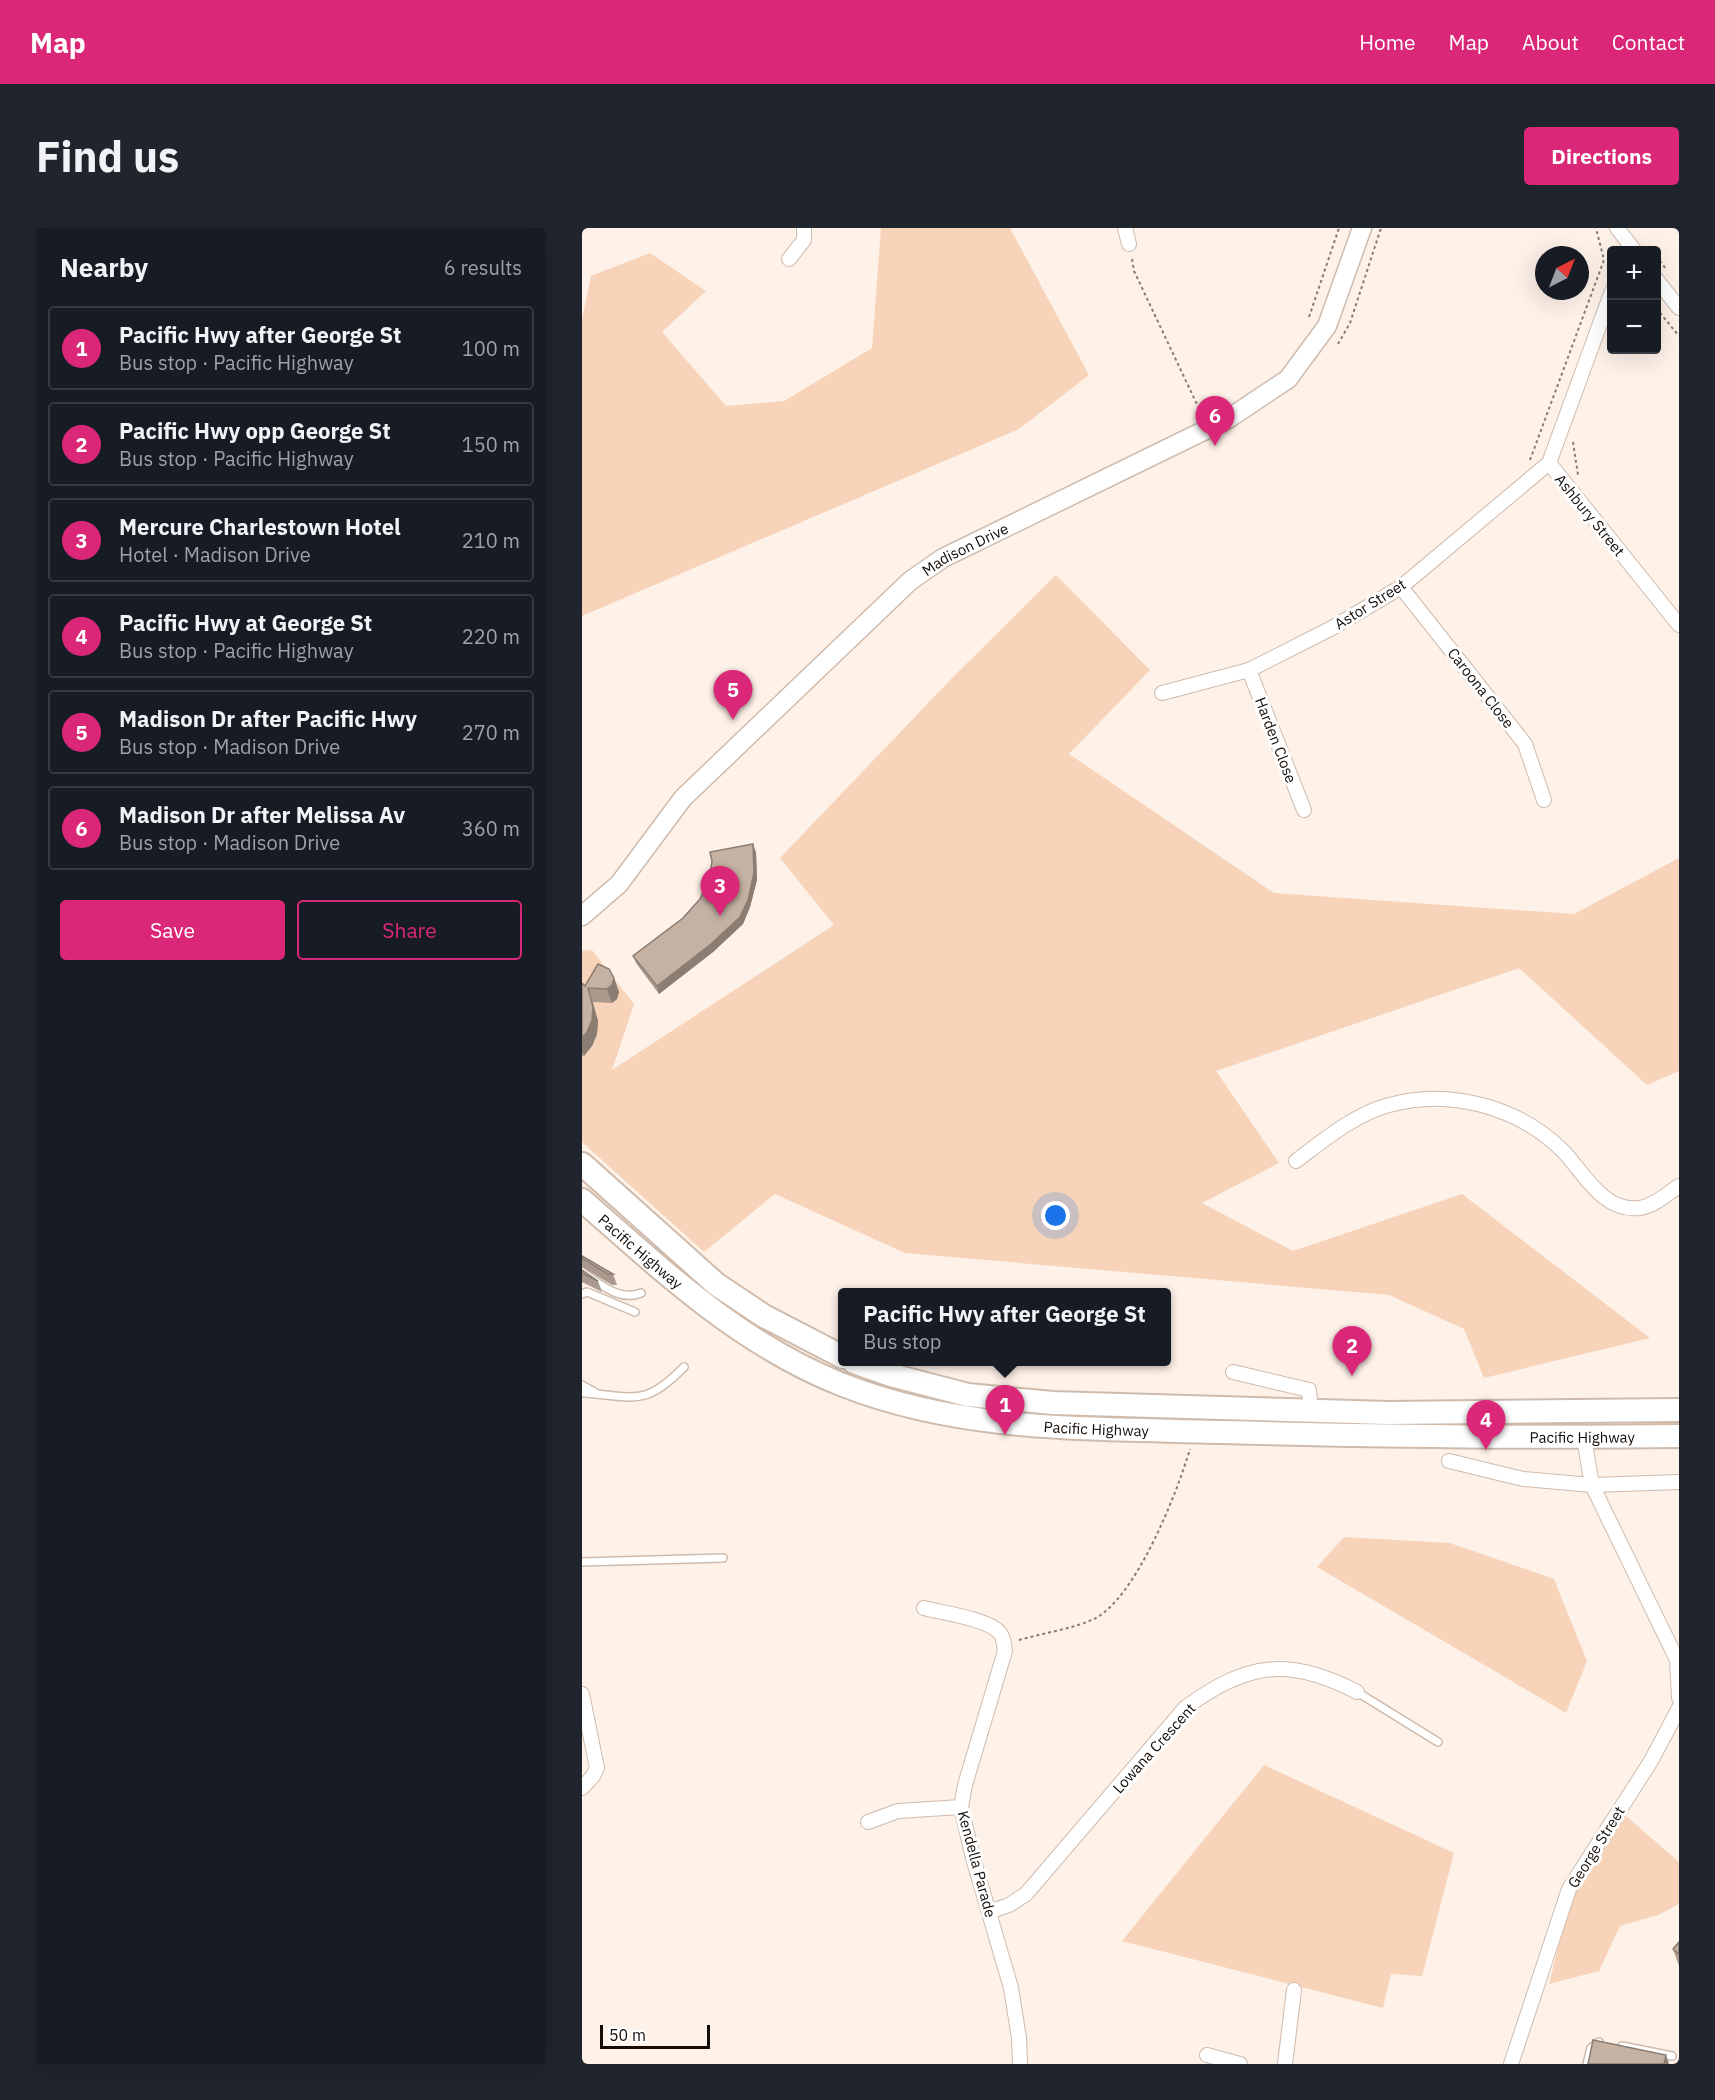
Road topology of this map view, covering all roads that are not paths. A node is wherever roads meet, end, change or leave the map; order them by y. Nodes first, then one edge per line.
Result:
1 (804, 228) edge
2 (1125, 228) edge
3 (1362, 228) edge
4 (1617, 228) edge
5 (1129, 244) dead end
6 (1629, 246) edge
7 (789, 259) dead end
8 (1661, 285) edge
9 (1608, 300) edge
10 (1679, 308) edge
11 (1549, 463) junction
12 (1401, 586) junction
13 (1679, 625) edge
14 (1249, 670) junction
15 (1162, 693) dead end
16 (1544, 800) dead end
17 (1304, 810) dead end
18 (582, 916) edge
19 (1296, 1161) dead end
20 (582, 1164) edge
21 (1679, 1186) edge
22 (582, 1200) edge
23 (582, 1272) edge
24 (640, 1293) dead end
25 (582, 1294) edge
26 (635, 1312) dead end
27 (838, 1354) edge
28 (867, 1366) edge
29 (684, 1367) dead end
30 (1233, 1372) dead end
31 (582, 1385) edge
32 (582, 1393) edge
33 (599, 1394) junction
34 (1311, 1410) junction
35 (1679, 1410) edge
36 (1679, 1436) edge
37 (1584, 1437) junction
38 (1449, 1461) dead end
39 (1679, 1482) edge
40 (1592, 1485) junction
41 (723, 1558) dead end
42 (582, 1562) edge
43 (924, 1608) dead end
44 (1357, 1692) joint
45 (582, 1694) edge
46 (1679, 1698) edge
47 (1679, 1708) edge
48 (1438, 1742) dead end
49 (582, 1788) edge
50 (961, 1807) junction
51 (868, 1822) dead end
52 (989, 1912) junction
53 (1294, 1990) dead end
54 (1208, 2055) dead end
55 (1672, 2056) dead end
56 (1020, 2064) edge
57 (1240, 2064) edge
58 (1285, 2064) edge
59 (1511, 2064) edge
60 (1587, 2064) edge

1 - 7 street
2 - 5 street
3 - 18 main road, Madison Drive
4 - 6 street
8 - 10 street
9 - 11 street, Ashbury Street
11 - 12 street, Astor Street
11 - 13 street, Ashbury Street
12 - 14 street, Astor Street
12 - 16 street, Caroona Close
14 - 15 street, Astor Street
14 - 17 street, Harden Close
19 - 21 street
20 - 27 highway, Pacific Highway
22 - 37 highway, Pacific Highway
23 - 24 lane
25 - 26 lane
28 - 34 highway, Pacific Highway
29 - 33 lane
30 - 34 street
31 - 33 lane
32 - 33 lane
34 - 35 highway, Pacific Highway
36 - 37 highway, Pacific Highway
37 - 40 street
38 - 40 street
39 - 40 street
40 - 46 street
41 - 42 lane
43 - 50 street, Kendella Parade
44 - 48 lane
44 - 52 street, Lowana Crescent
45 - 49 street
47 - 59 street, George Street
50 - 51 street
50 - 52 street, Kendella Parade
52 - 56 street, Kendella Parade
53 - 58 street
54 - 57 street
55 - 60 lane

